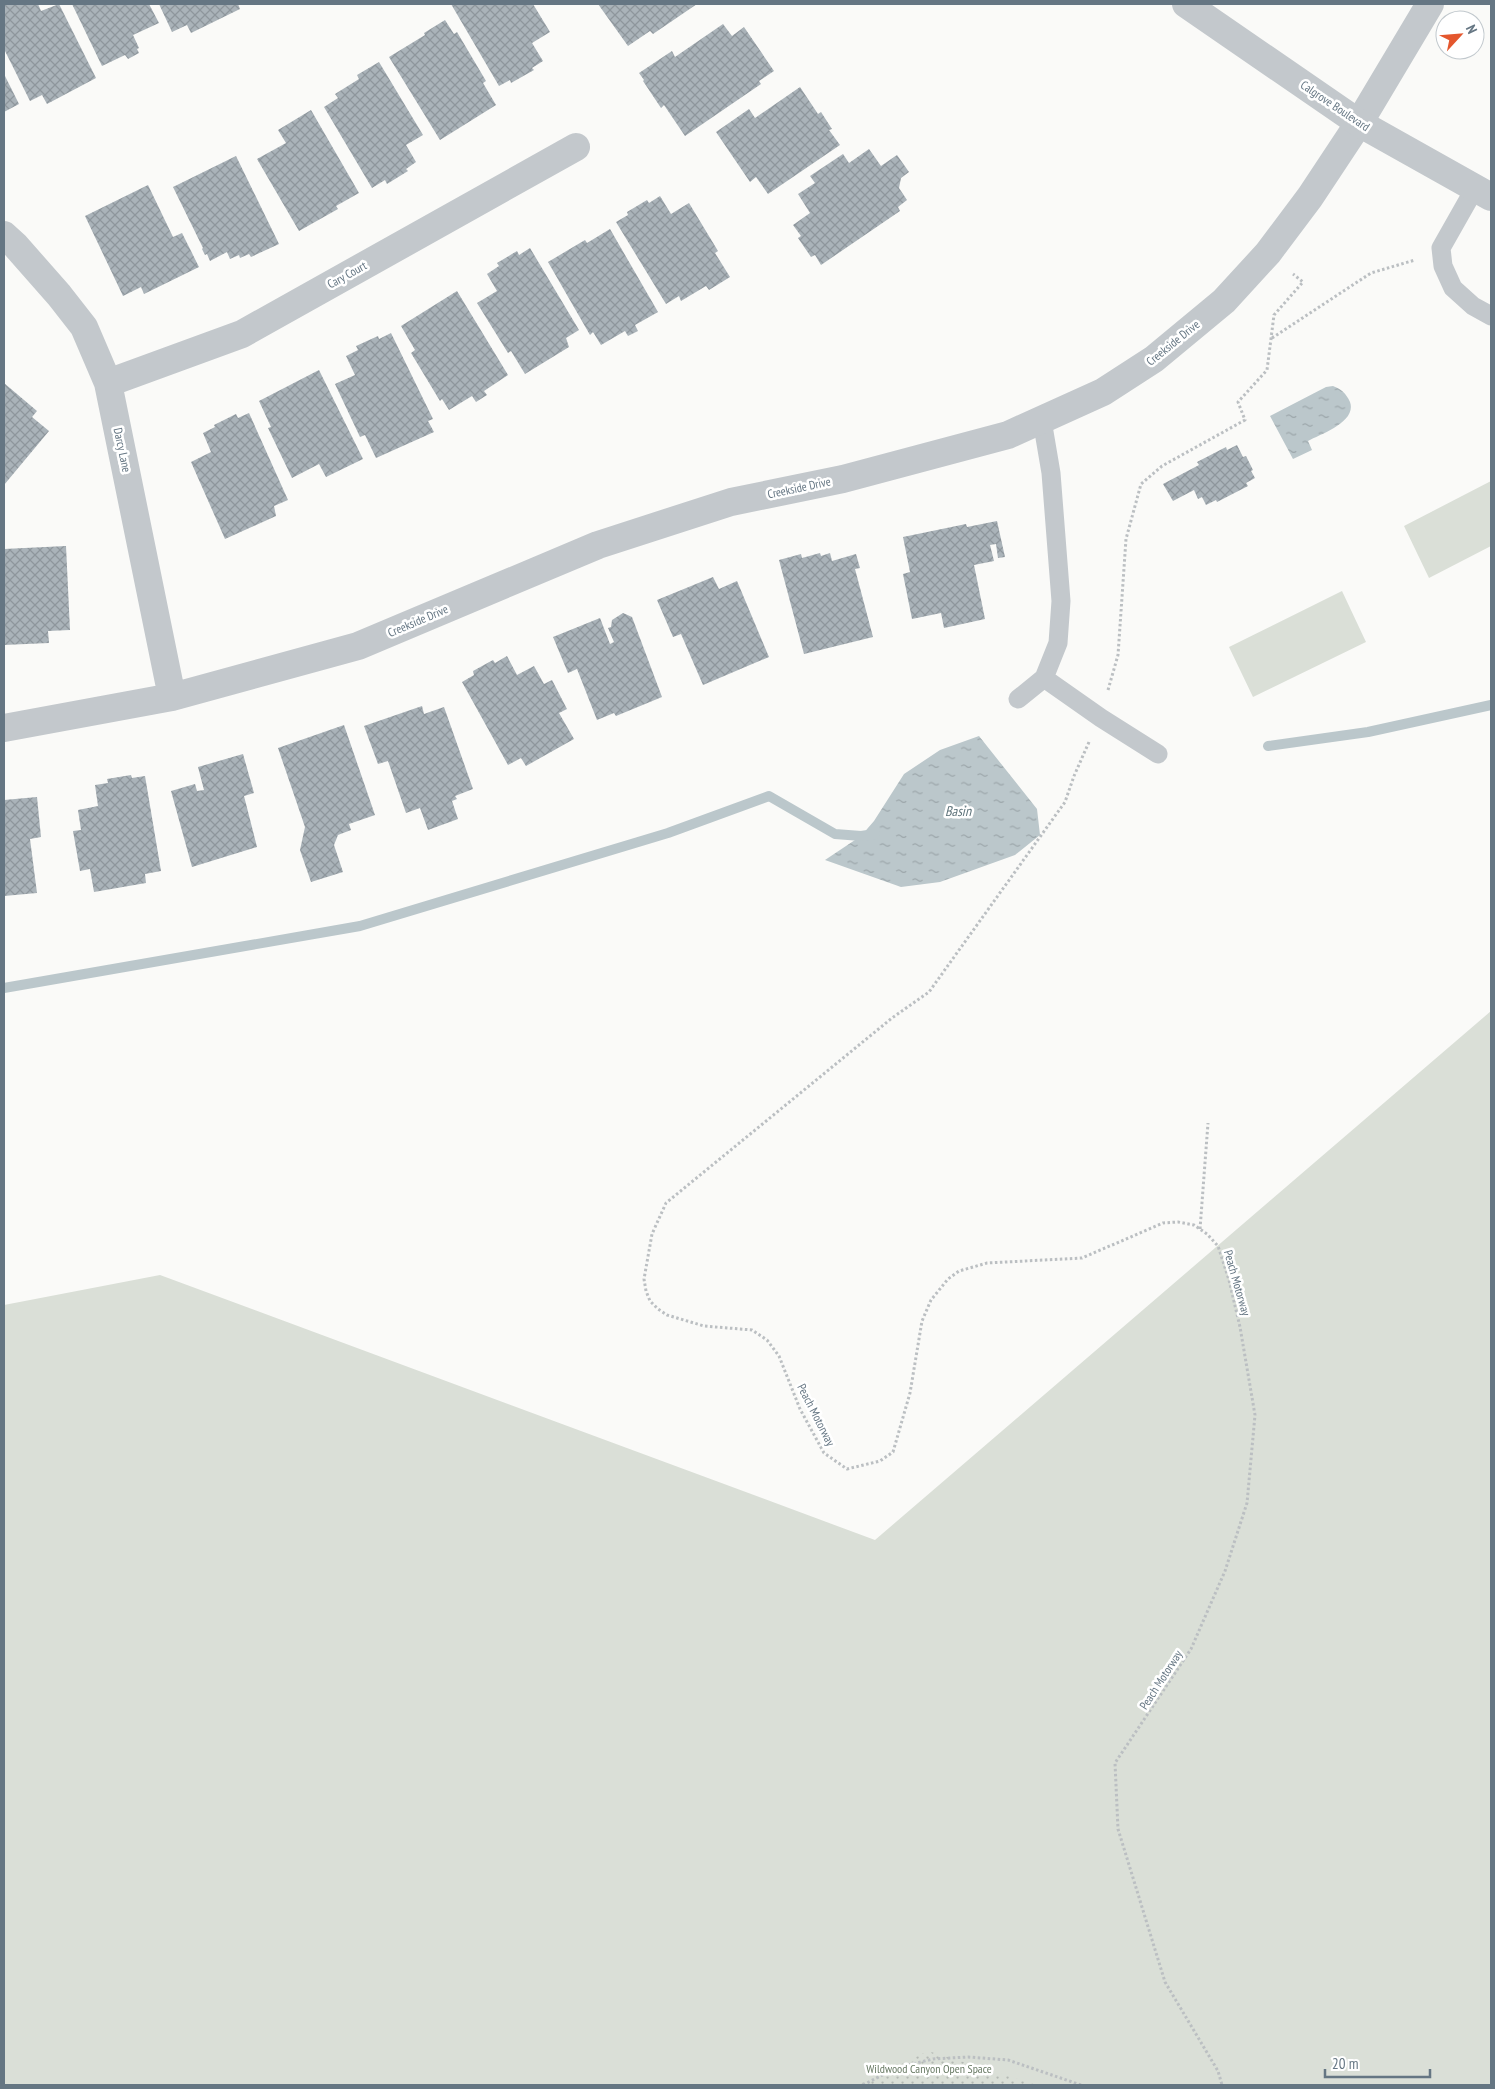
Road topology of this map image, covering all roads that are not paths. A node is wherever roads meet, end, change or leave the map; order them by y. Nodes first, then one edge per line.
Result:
1 (1186, 4) edge
2 (1430, 4) edge
3 (1359, 123) junction
4 (576, 148) dead end
5 (1483, 192) edge
6 (4, 235) edge
7 (1491, 316) edge
8 (108, 383) junction
9 (1042, 420) junction
10 (1044, 678) junction
11 (172, 697) junction
12 (1018, 699) dead end
13 (4, 728) edge
14 (1158, 754) dead end

1 - 3 street, Calgrove Boulevard
2 - 3 street, Creekside Drive
3 - 5 street, Calgrove Boulevard
3 - 9 street, Creekside Drive
4 - 8 street, Cary Court
5 - 7 lane
6 - 8 street, Darcy Lane
8 - 11 street, Darcy Lane
9 - 10 lane
9 - 11 street, Creekside Drive
10 - 12 lane
10 - 14 lane
11 - 13 street, Creekside Drive

